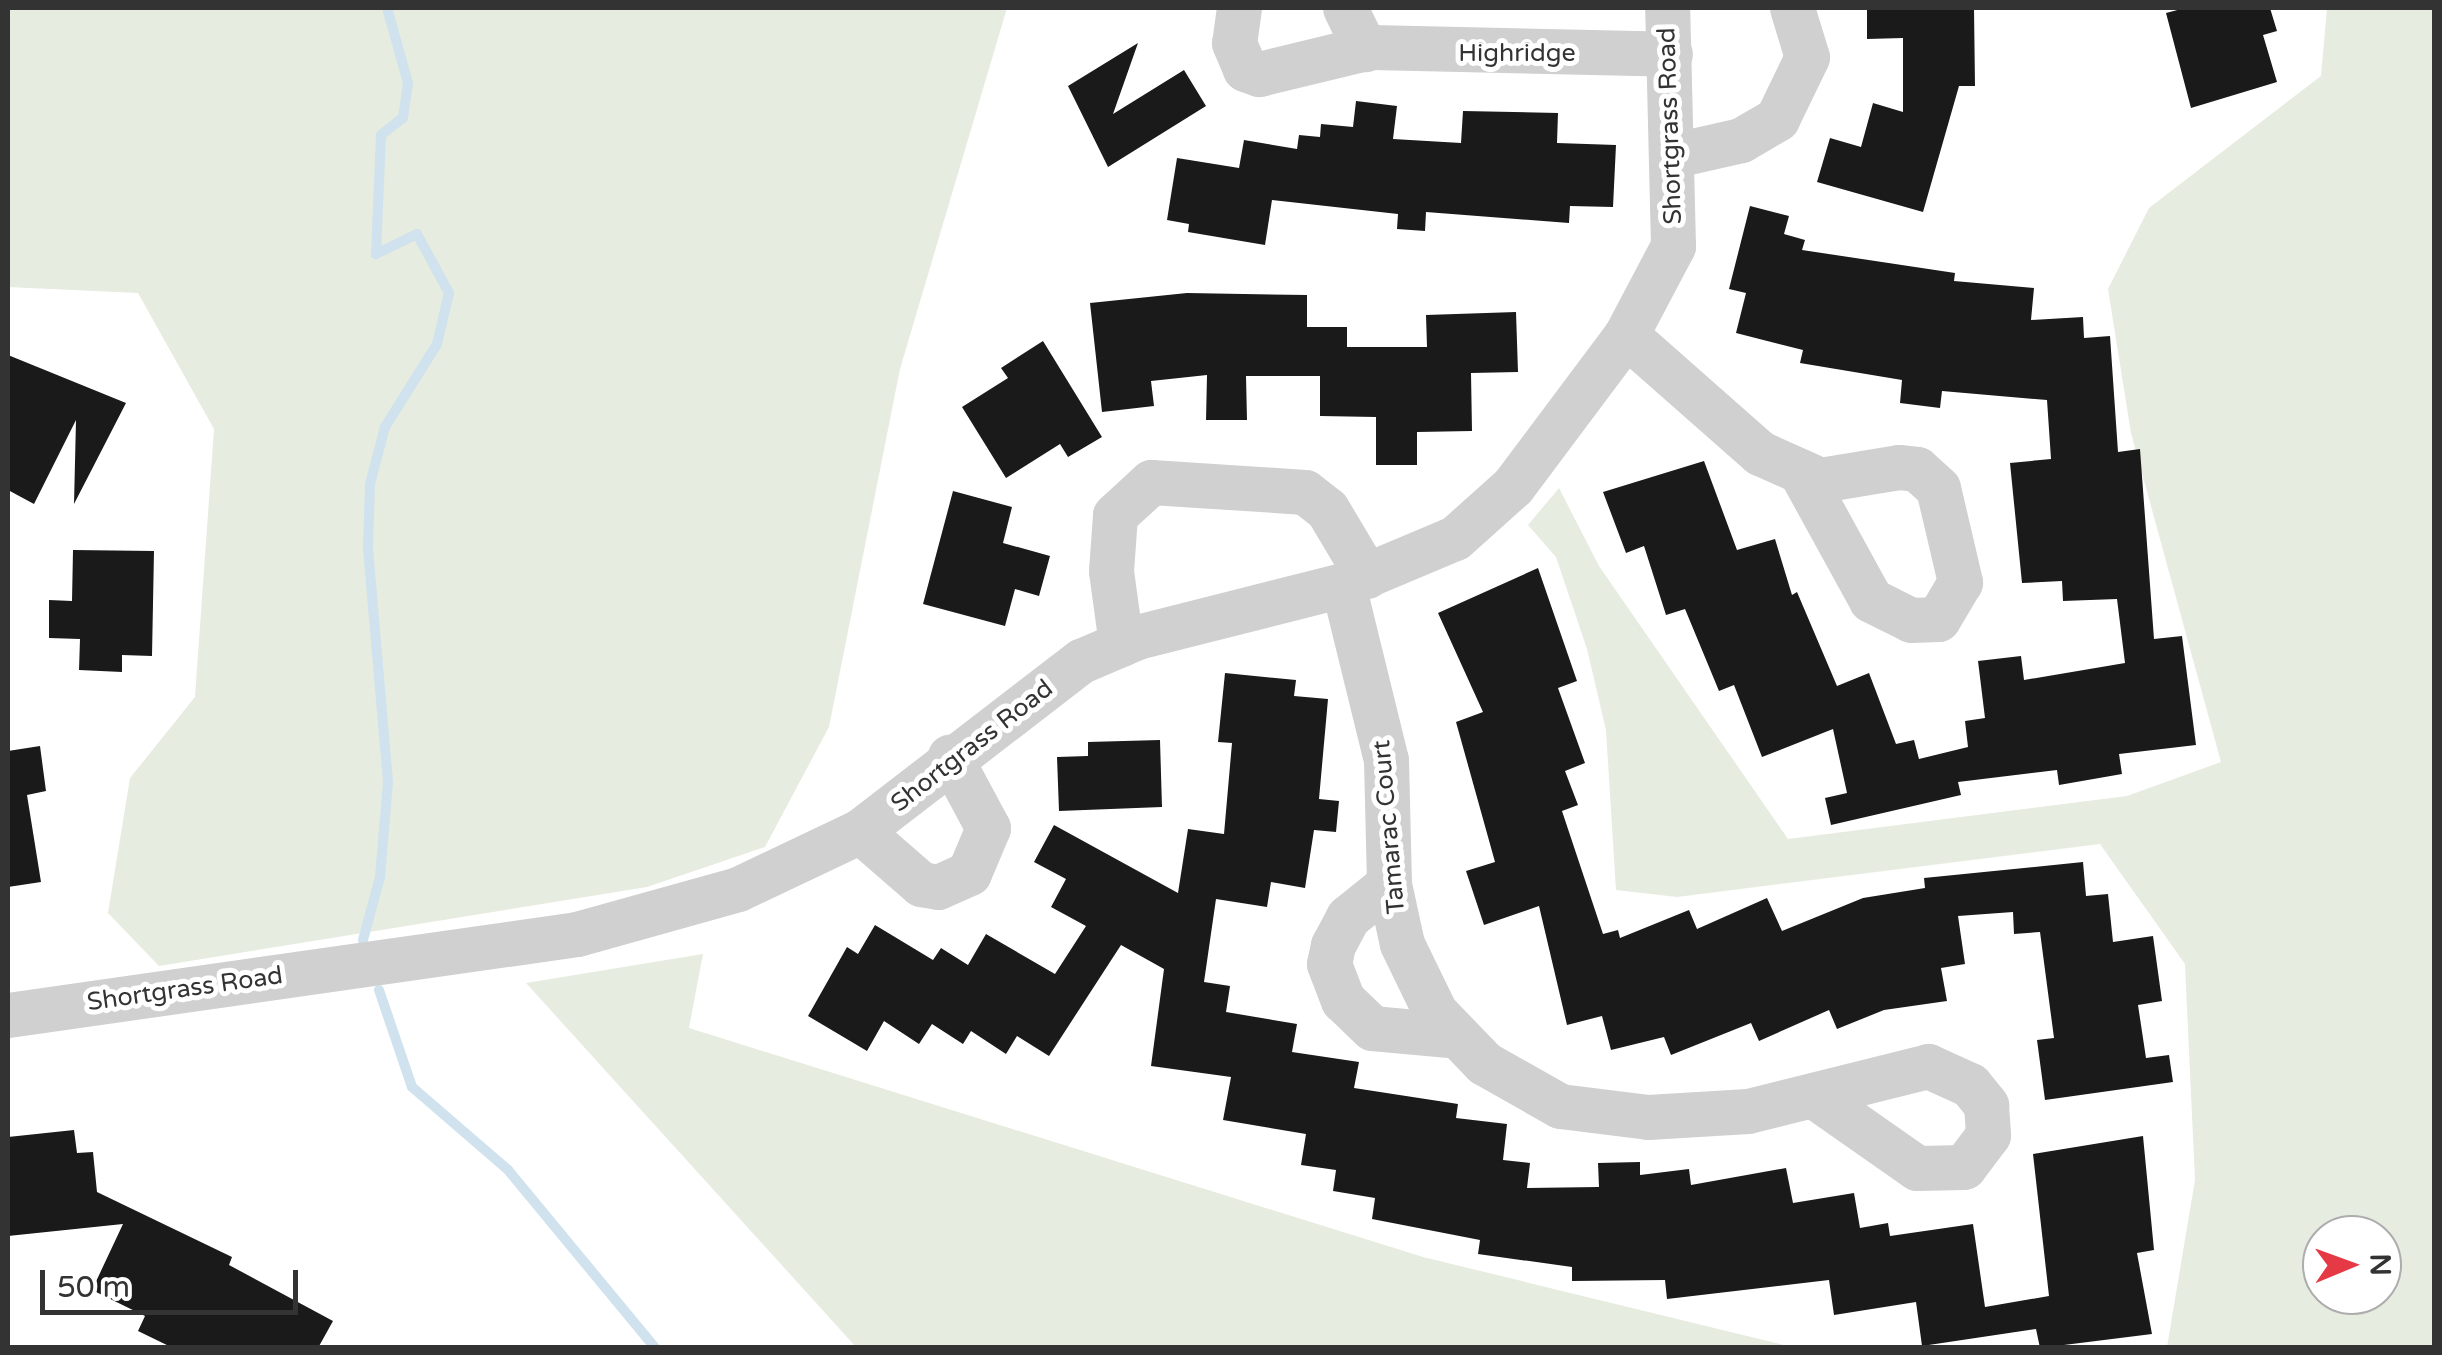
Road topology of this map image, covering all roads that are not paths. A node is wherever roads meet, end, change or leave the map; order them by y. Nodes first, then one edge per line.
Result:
1 (1239, 8) edge
2 (1345, 8) edge
3 (1666, 8) edge
4 (1792, 8) edge
5 (1366, 49) junction
6 (1670, 54) junction
7 (1675, 155) junction
8 (1626, 335) junction
9 (1800, 471) dead end
10 (1355, 581) junction
11 (1120, 644) junction
12 (950, 758) junction
13 (860, 832) junction
14 (1389, 884) junction
15 (8, 1015) edge
16 (1458, 1036) junction
17 (1814, 1096) dead end

1 - 5 street, Highridge
2 - 5 street
3 - 6 street, Shortgrass Road
4 - 7 street
5 - 6 street, Highridge
6 - 7 street, Shortgrass Road
7 - 8 street, Shortgrass Road
8 - 9 street
8 - 10 street, Shortgrass Road
10 - 11 street, Shortgrass Road
10 - 11 street, Tamarac Court
10 - 14 street, Tamarac Court
11 - 12 street, Shortgrass Road
12 - 13 street, Shortgrass Road
12 - 13 street
13 - 15 street, Shortgrass Road
14 - 16 street, Tamarac Court
14 - 16 street
16 - 17 street, Tamarac Court

